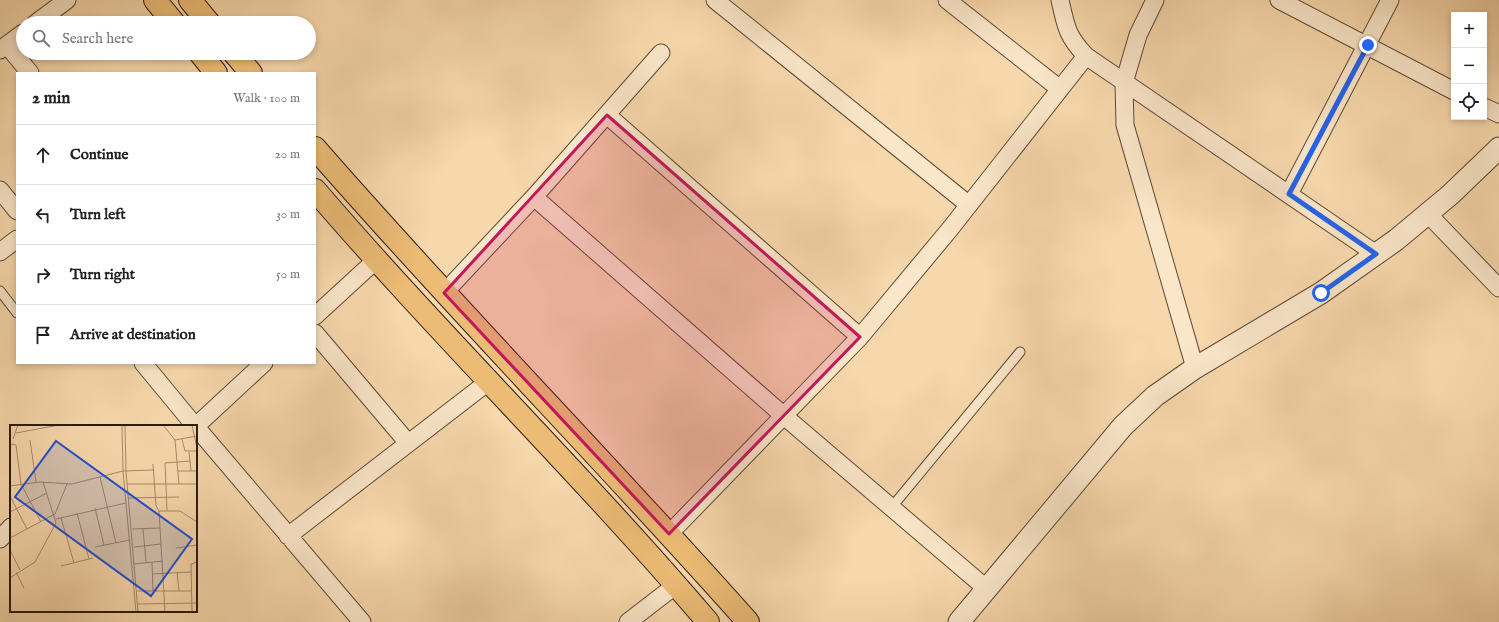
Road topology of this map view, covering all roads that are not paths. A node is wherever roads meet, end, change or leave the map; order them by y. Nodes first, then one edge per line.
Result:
1 (67, 0) edge
2 (155, 0) edge
3 (190, 0) edge
4 (715, 0) edge
5 (947, 0) edge
6 (1060, 0) edge
7 (1155, 0) edge
8 (1279, 0) edge
9 (1390, 0) edge
10 (45, 16) edge
11 (168, 16) edge
12 (203, 16) edge
13 (16, 38) edge
14 (1368, 45) junction
15 (3, 48) edge
16 (661, 53) dead end
17 (1086, 56) junction
18 (206, 60) edge
19 (240, 60) edge
20 (29, 72) edge
21 (215, 72) edge
22 (250, 72) edge
23 (1124, 83) junction
24 (1060, 89) junction
25 (1451, 89) edge
26 (1487, 108) edge
27 (1499, 114) edge
28 (607, 115) junction
29 (1499, 148) edge
30 (316, 149) edge
31 (0, 190) edge
32 (316, 191) edge
33 (1289, 194) junction
34 (534, 197) junction
35 (969, 205) junction
36 (16, 210) edge
37 (1428, 214) junction
38 (16, 240) edge
39 (0, 252) edge
40 (1376, 254) junction
41 (376, 260) junction
42 (1499, 288) edge
43 (0, 291) edge
44 (444, 293) junction
45 (16, 311) edge
46 (316, 315) edge
47 (316, 334) edge
48 (860, 337) junction
49 (1020, 352) dead end
50 (144, 364) edge
51 (263, 364) edge
52 (1195, 368) junction
53 (488, 382) junction
54 (784, 416) junction
55 (195, 425) edge
56 (197, 425) edge
57 (197, 427) edge
58 (408, 444) junction
59 (891, 508) junction
60 (10, 528) edge
61 (669, 534) junction
62 (288, 536) junction
63 (0, 539) edge
64 (676, 585) junction
65 (987, 590) junction
66 (362, 622) edge
67 (628, 622) edge
68 (708, 622) edge
69 (748, 622) edge
70 (959, 622) edge

1 - 10 street
2 - 11 main road
3 - 12 main road
4 - 35 street
5 - 24 street
6 - 17 street
7 - 23 street
8 - 14 street
9 - 14 street
13 - 15 street
14 - 25 street
14 - 33 street
15 - 20 street
16 - 28 street
17 - 23 street
17 - 24 street
18 - 21 main road
19 - 22 main road
23 - 33 street
23 - 52 street
24 - 35 street
26 - 27 street
28 - 34 street
28 - 48 street
29 - 37 street
30 - 44 main road
31 - 36 street
32 - 41 main road
33 - 40 street
34 - 44 street
34 - 54 street
35 - 48 street
37 - 40 street
37 - 42 street
38 - 39 street
40 - 52 street
41 - 46 street
41 - 53 main road
43 - 45 lane
44 - 61 main road
47 - 58 street
48 - 54 street
49 - 59 lane
50 - 55 street
51 - 56 street
52 - 65 street
53 - 58 street
53 - 64 main road
54 - 59 street
54 - 61 street
57 - 62 street
58 - 62 street
59 - 65 street
60 - 63 street
61 - 69 main road
62 - 66 street
64 - 67 street
64 - 68 main road
65 - 70 street

